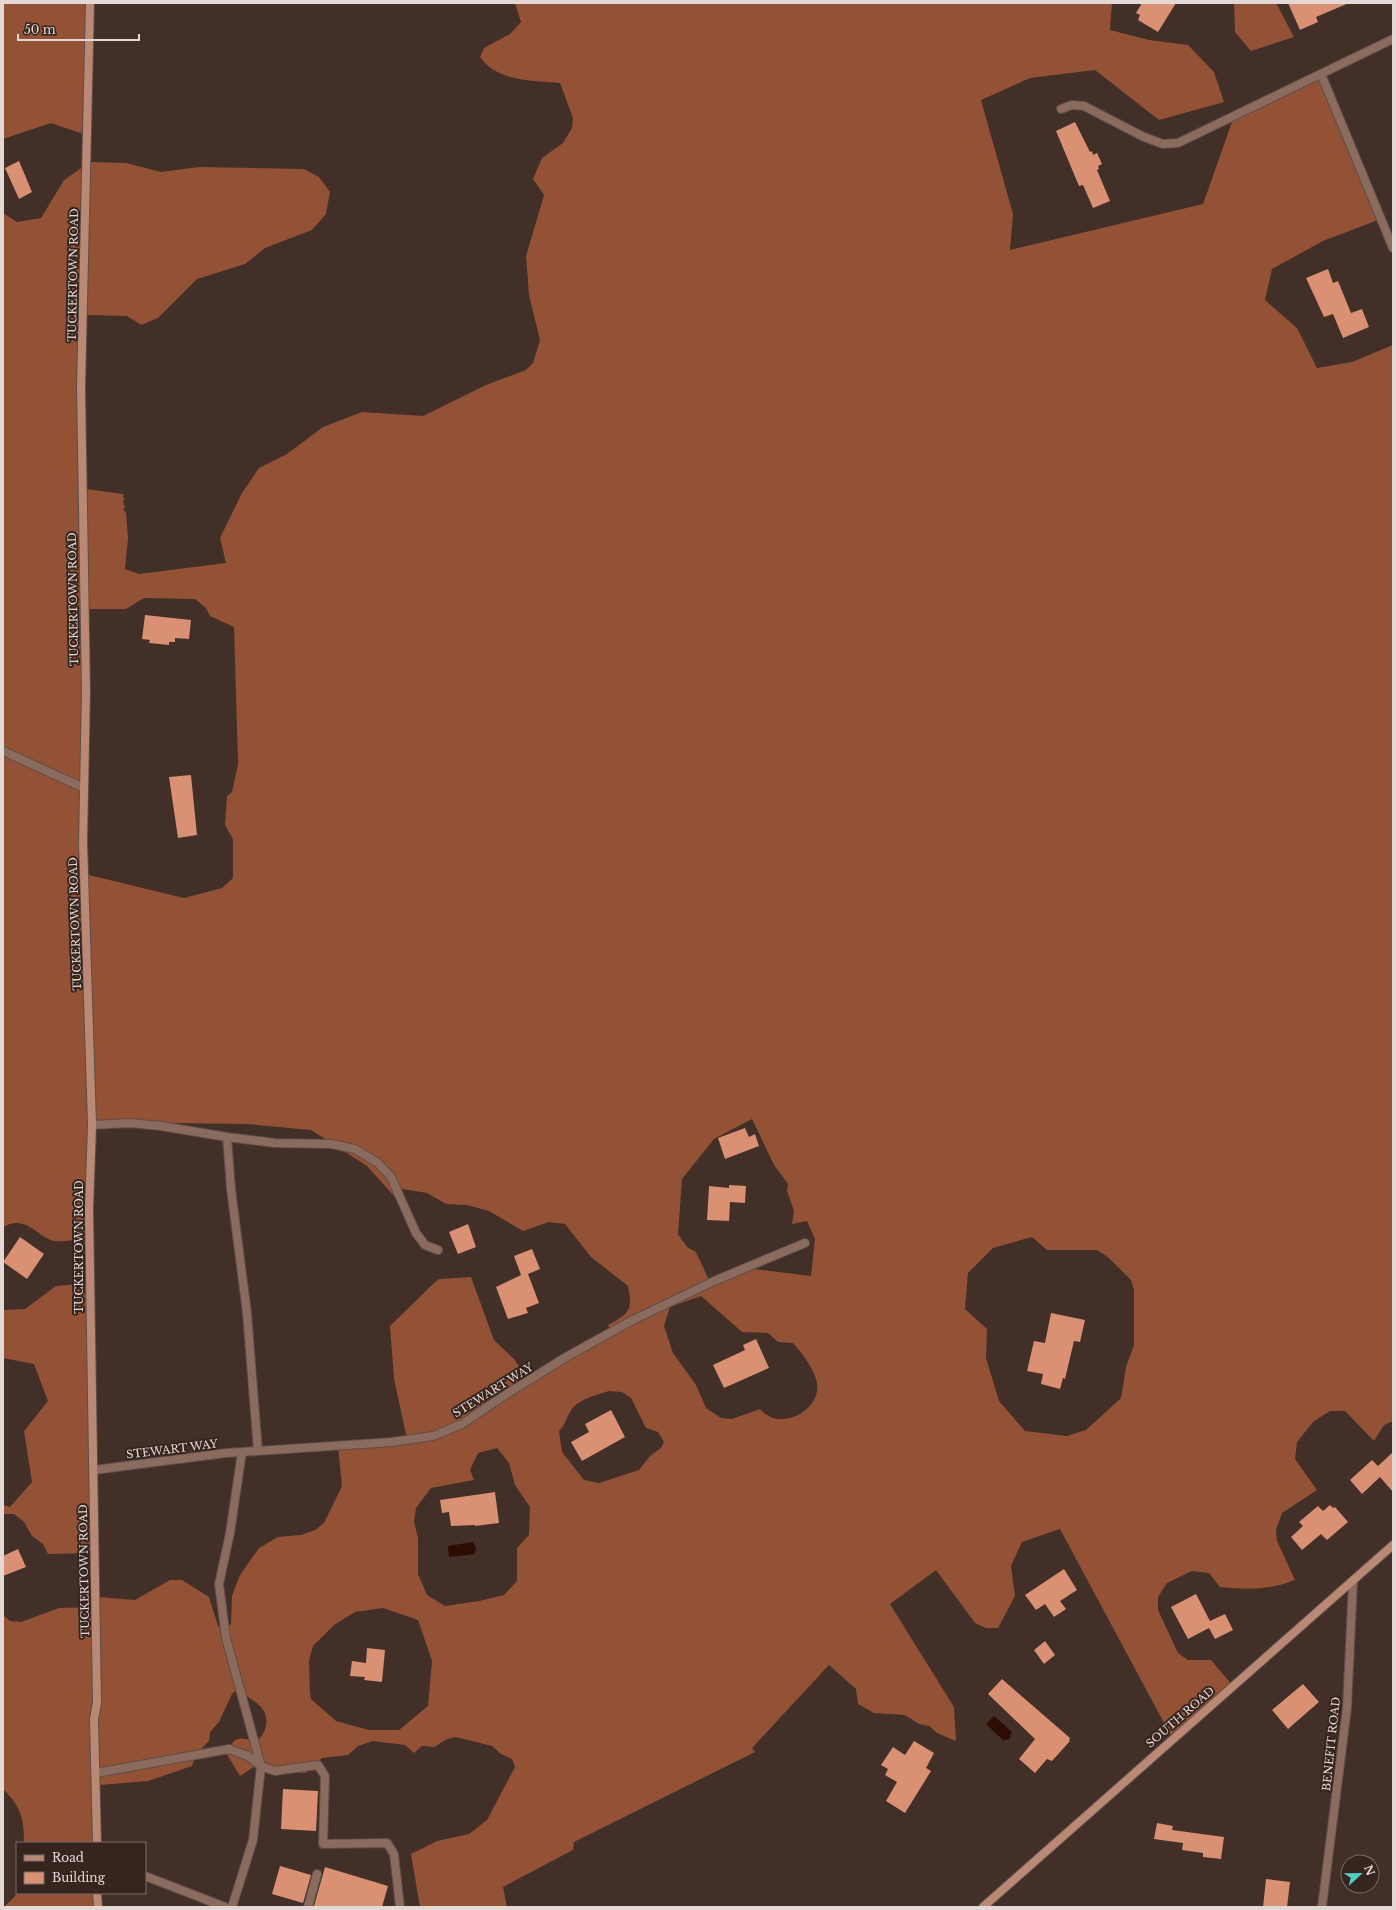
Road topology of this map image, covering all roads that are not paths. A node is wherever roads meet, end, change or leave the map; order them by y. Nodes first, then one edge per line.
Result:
1 (90, 3) edge
2 (1393, 39) edge
3 (1321, 74) junction
4 (1061, 109) dead end
5 (1393, 248) edge
6 (3, 751) edge
7 (84, 788) junction
8 (92, 1125) junction
9 (227, 1137) junction
10 (805, 1243) dead end
11 (438, 1250) dead end
12 (258, 1451) junction
13 (242, 1452) junction
14 (94, 1470) junction
15 (1393, 1545) edge
16 (1353, 1582) junction
17 (261, 1766) junction
18 (96, 1773) junction
19 (97, 1842) edge
20 (317, 1874) dead end
21 (146, 1876) edge
22 (97, 1894) edge
23 (98, 1907) edge
24 (225, 1907) edge
25 (232, 1907) edge
26 (308, 1907) edge
27 (400, 1907) edge
28 (983, 1907) edge
29 (1322, 1907) edge

1 - 7 street, TUCKERTOWN ROAD
2 - 3 street
3 - 4 street
3 - 5 street
6 - 7 street
7 - 8 street, TUCKERTOWN ROAD
8 - 9 street
8 - 14 street, TUCKERTOWN ROAD
9 - 11 street
9 - 12 street
10 - 12 street, STEWART WAY
12 - 13 street, STEWART WAY
13 - 14 street, STEWART WAY
13 - 17 street
14 - 18 street, TUCKERTOWN ROAD
15 - 16 street, SOUTH ROAD
16 - 28 street, SOUTH ROAD
16 - 29 street, BENEFIT ROAD
17 - 18 street
17 - 25 street
17 - 27 street
18 - 19 street, TUCKERTOWN ROAD
20 - 26 street
21 - 24 street
22 - 23 street

